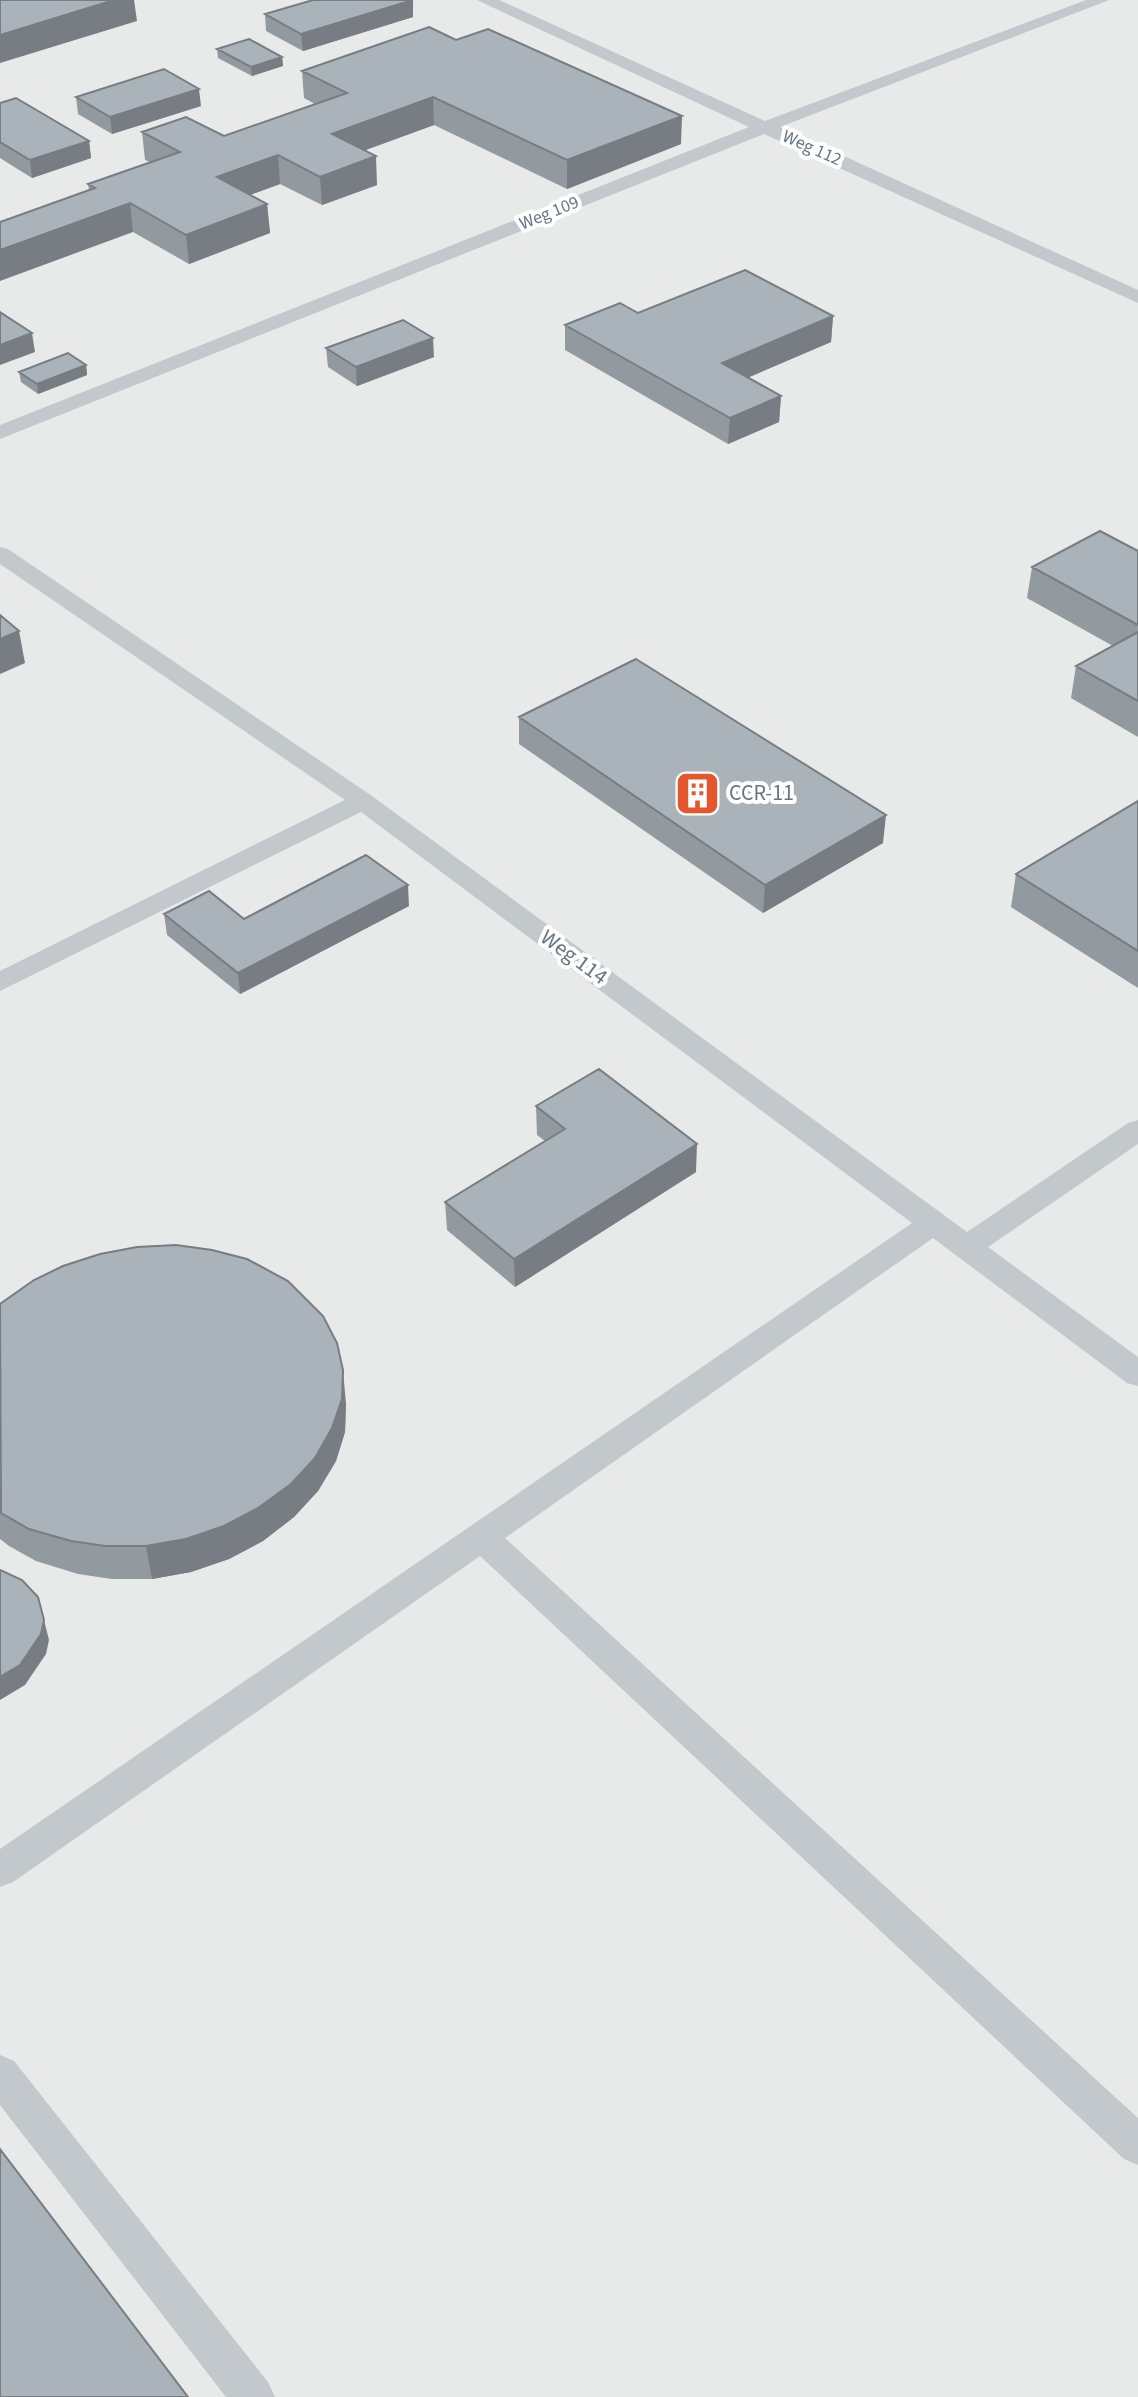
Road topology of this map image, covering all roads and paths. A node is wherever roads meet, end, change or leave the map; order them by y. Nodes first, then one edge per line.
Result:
1 (485, 0) edge
2 (1101, 0) edge
3 (765, 127) junction
4 (1138, 297) edge
5 (0, 433) edge
6 (0, 554) edge
7 (363, 801) junction
8 (0, 982) edge
9 (1138, 1130) edge
10 (934, 1223) junction
11 (967, 1247) junction
12 (1138, 1374) edge
13 (482, 1537) junction
14 (0, 1870) edge
15 (0, 2074) edge
16 (1138, 2145) edge
17 (253, 2397) edge

1 - 3 lane, Weg 112
2 - 3 lane, Weg 109
3 - 4 lane, Weg 112
3 - 5 lane, Weg 109
6 - 7 lane, Weg 114
7 - 8 lane
7 - 10 lane, Weg 114
9 - 11 lane
10 - 11 lane, Weg 114
10 - 13 lane
11 - 12 lane, Weg 114
13 - 14 lane
13 - 16 lane
15 - 17 lane

